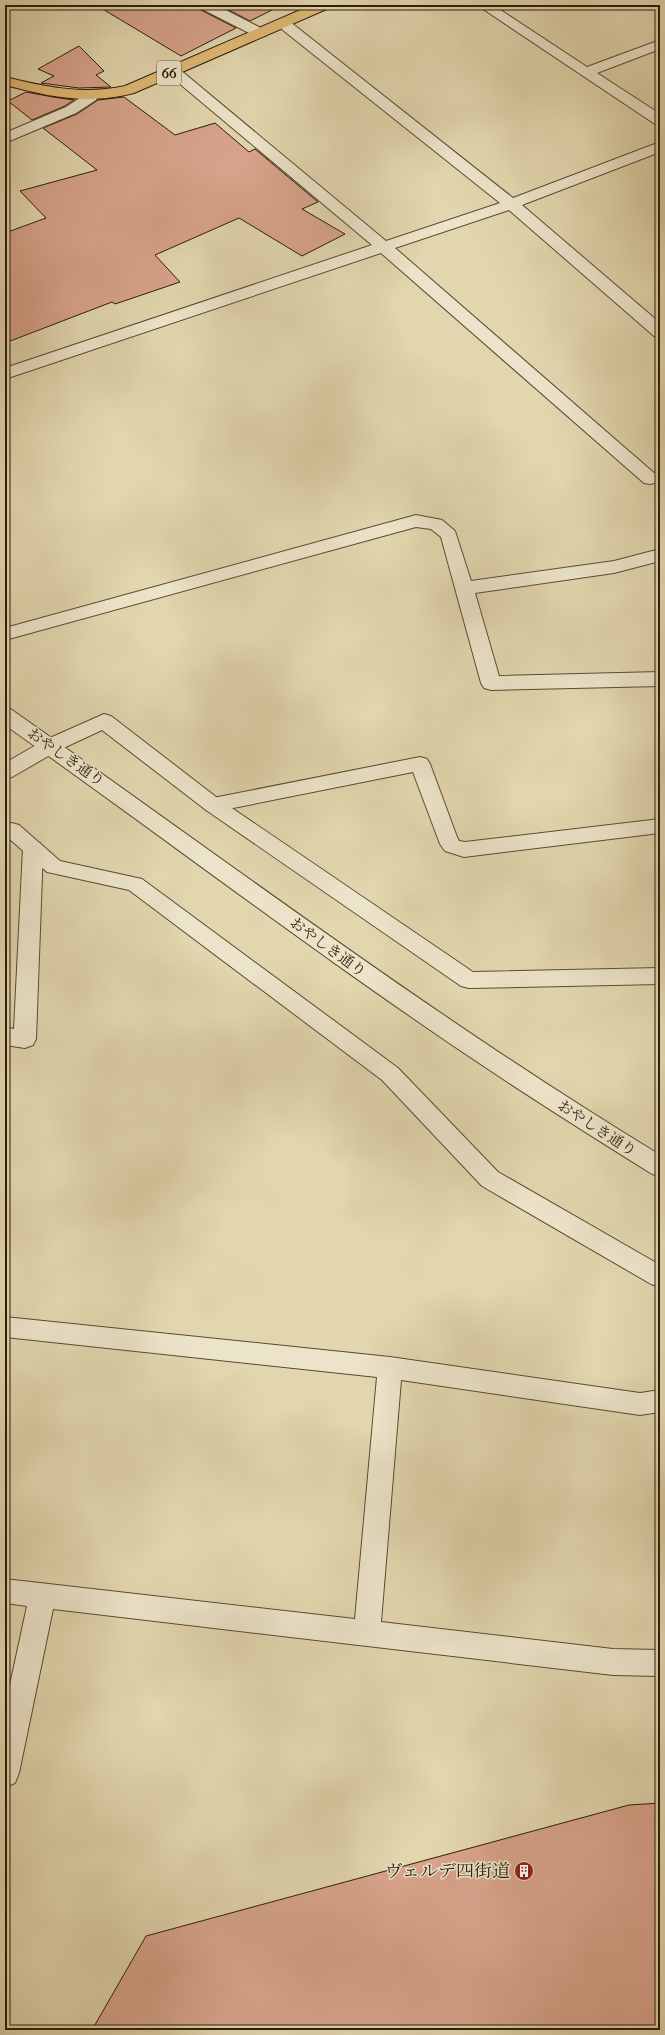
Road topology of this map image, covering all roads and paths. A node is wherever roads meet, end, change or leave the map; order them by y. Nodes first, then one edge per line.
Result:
1 (205, 5) edge
2 (324, 5) edge
3 (484, 5) edge
4 (284, 24) junction
5 (260, 33) junction
6 (660, 44) edge
7 (173, 71) junction
8 (586, 72) junction
9 (5, 81) edge
10 (91, 97) junction
11 (660, 122) edge
12 (5, 138) edge
13 (660, 147) edge
14 (512, 204) junction
15 (384, 247) junction
16 (660, 332) edge
17 (5, 374) edge
18 (660, 477) edge
19 (660, 555) edge
20 (464, 588) junction
21 (5, 634) edge
22 (660, 680) edge
23 (5, 715) edge
24 (50, 746) junction
25 (5, 772) edge
26 (213, 806) junction
27 (660, 826) edge
28 (7, 827) edge
29 (33, 848) junction
30 (660, 976) edge
31 (5, 1036) edge
32 (660, 1167) edge
33 (660, 1277) edge
34 (5, 1327) edge
35 (390, 1368) junction
36 (660, 1401) edge
37 (5, 1591) edge
38 (42, 1597) junction
39 (367, 1633) junction
40 (660, 1663) edge
41 (5, 1774) edge

1 - 5 street
2 - 4 main road, 66
3 - 8 street
4 - 5 main road, 66
4 - 14 street
5 - 7 main road, 66
6 - 8 street
7 - 10 main road, 66
7 - 15 street
8 - 11 street
9 - 10 main road, 66
10 - 12 street
13 - 14 street
14 - 15 street
14 - 16 street
15 - 17 street
15 - 18 street
19 - 20 street
20 - 21 street
20 - 22 street
23 - 24 street, おやしき通り
24 - 25 street
24 - 26 street
24 - 32 street, おやしき通り
26 - 27 street
26 - 30 street
28 - 29 street
29 - 31 street
29 - 33 street
34 - 35 street
35 - 36 street
35 - 39 street
37 - 38 street
38 - 39 street
38 - 41 street
39 - 40 street

